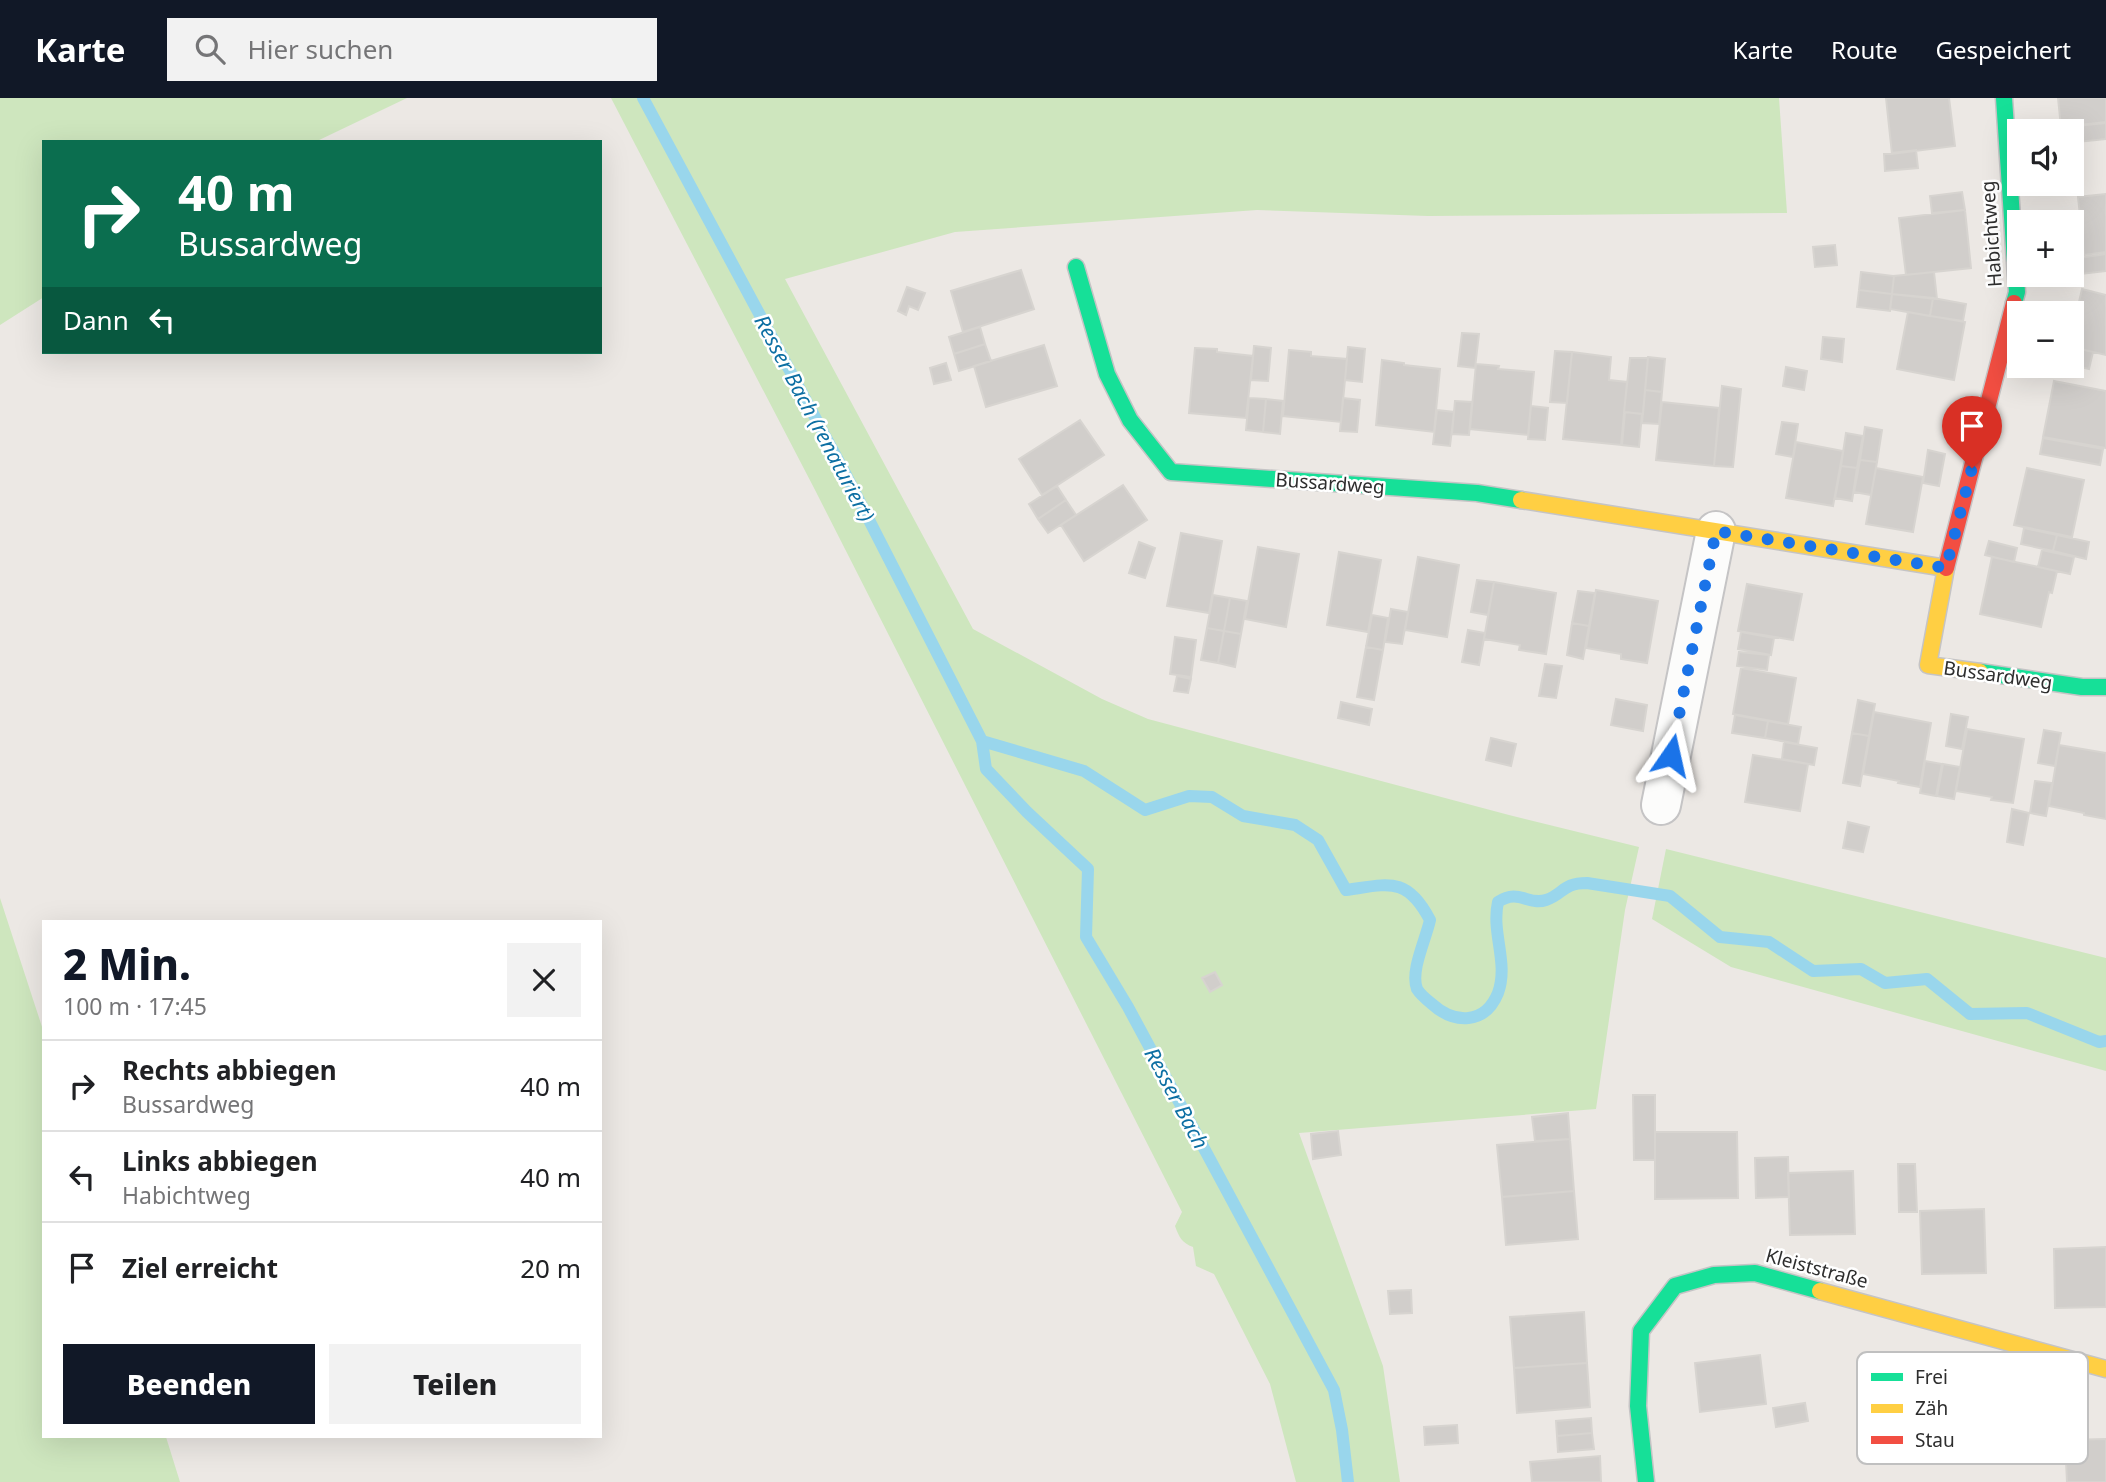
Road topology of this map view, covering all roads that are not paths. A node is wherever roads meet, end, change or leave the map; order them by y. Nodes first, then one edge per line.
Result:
1 (2004, 98) edge
2 (1076, 267) dead end
3 (1716, 531) junction
4 (1946, 568) junction
5 (2106, 687) edge
6 (1661, 805) dead end
7 (2044, 1352) edge
8 (2088, 1364) edge
9 (2106, 1369) edge
10 (1646, 1482) edge

1 - 4 street, Habichtweg
2 - 3 street, Bussardweg
3 - 4 street, Bussardweg
3 - 6 street
4 - 5 street, Bussardweg
7 - 10 street, Kleiststraße
8 - 9 street, Kleiststraße

